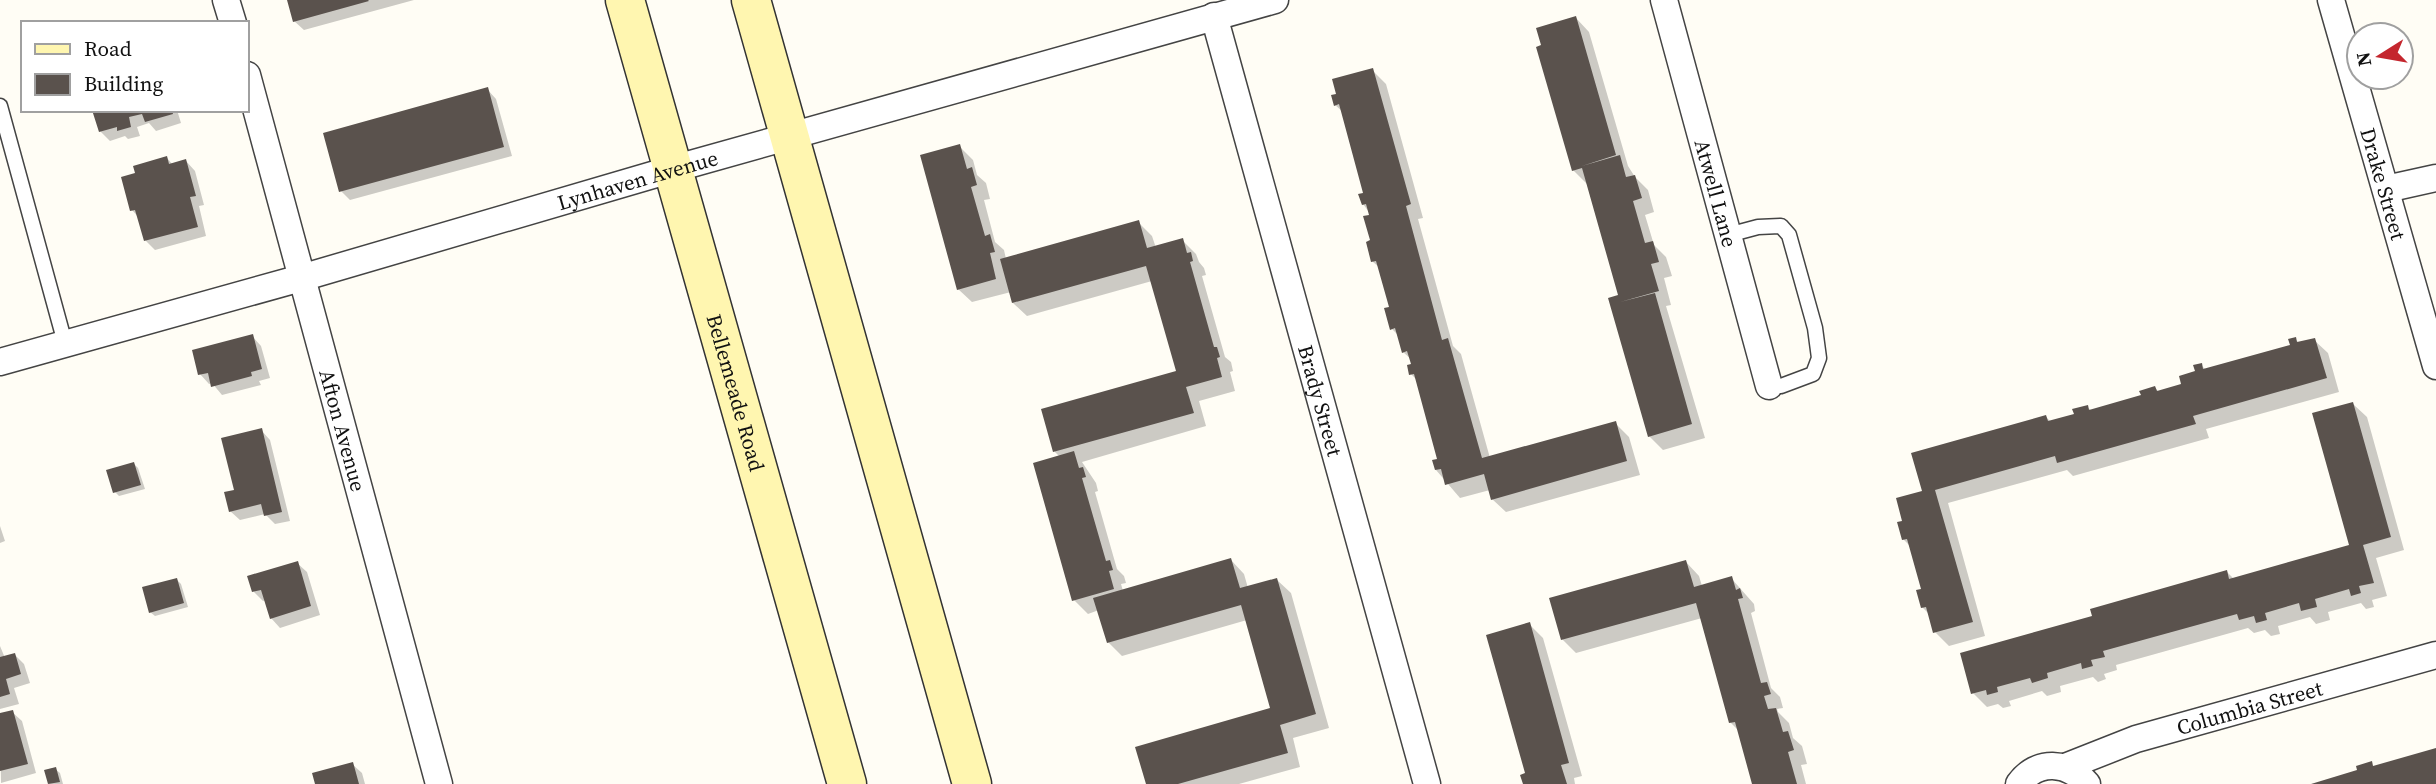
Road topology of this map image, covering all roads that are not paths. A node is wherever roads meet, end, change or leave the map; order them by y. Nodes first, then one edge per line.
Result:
1 (226, 0) edge
2 (625, 0) edge
3 (751, 0) edge
4 (1275, 0) edge
5 (1664, 0) edge
6 (2331, 0) edge
7 (1214, 16) junction
8 (232, 21) edge
9 (248, 79) edge
10 (0, 106) edge
11 (789, 137) junction
12 (673, 169) junction
13 (2436, 178) edge
14 (2386, 189) junction
15 (1728, 235) junction
16 (302, 278) junction
17 (65, 343) junction
18 (0, 362) edge
19 (2436, 366) edge
20 (1769, 386) joint
21 (2436, 655) edge
22 (2065, 767) junction
23 (439, 784) edge
24 (847, 784) edge
25 (972, 784) edge
26 (1427, 784) edge
27 (2019, 784) edge
28 (2087, 784) edge

1 - 8 street
2 - 12 main road, Bellemeade Road
3 - 11 main road
4 - 7 street, Lynhaven Avenue
5 - 15 street, Atwell Lane
6 - 14 street, Drake Street
7 - 11 street, Lynhaven Avenue
7 - 26 street, Brady Street
9 - 16 street, Afton Avenue
10 - 17 lane
11 - 12 street, Lynhaven Avenue
11 - 25 main road
12 - 16 street, Lynhaven Avenue
12 - 24 main road, Bellemeade Road
13 - 14 street
14 - 19 street, Drake Street
15 - 20 street, Atwell Lane
15 - 20 lane
16 - 17 street, Lynhaven Avenue
16 - 23 street, Afton Avenue
17 - 18 street, Lynhaven Avenue
21 - 22 street, Columbia Street
22 - 27 street, Columbia Street
22 - 28 street

